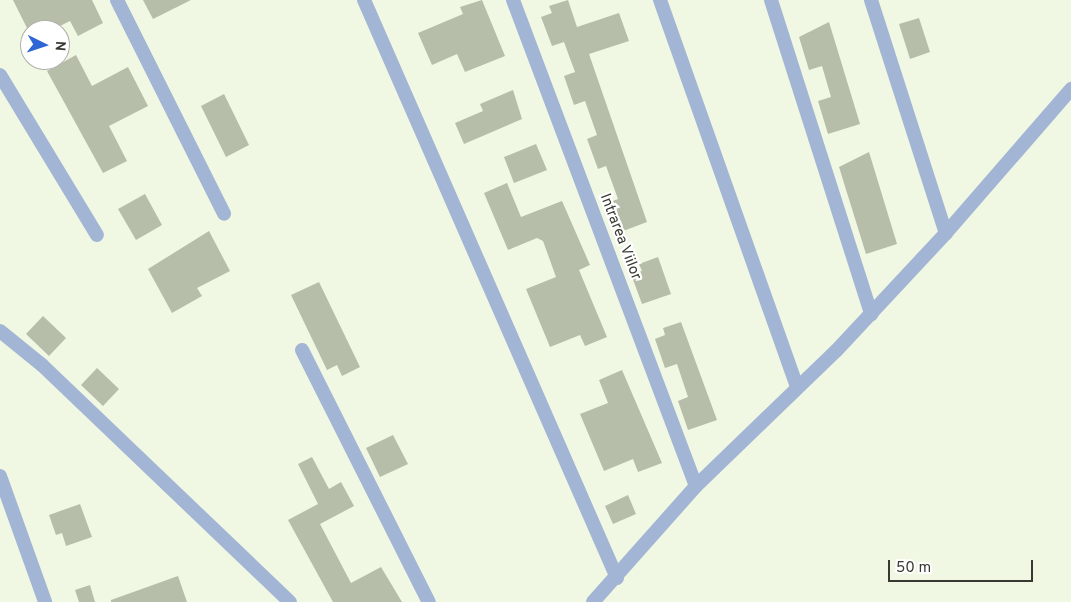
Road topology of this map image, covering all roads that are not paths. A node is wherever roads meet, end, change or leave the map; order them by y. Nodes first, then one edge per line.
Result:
1 (117, 0) edge
2 (364, 0) edge
3 (513, 0) edge
4 (660, 0) edge
5 (771, 0) edge
6 (871, 0) edge
7 (0, 75) edge
8 (1071, 89) edge
9 (224, 214) dead end
10 (946, 233) junction
11 (96, 235) dead end
12 (871, 314) junction
13 (0, 331) edge
14 (302, 350) dead end
15 (797, 387) junction
16 (0, 476) edge
17 (696, 486) junction
18 (617, 578) junction
19 (45, 602) edge
20 (290, 602) edge
21 (429, 602) edge
22 (593, 602) edge

1 - 9 street
2 - 18 street
3 - 17 street, Intrarea Viilor
4 - 15 street
5 - 12 street
6 - 10 street
7 - 11 street
8 - 10 street
10 - 12 street
12 - 15 street
13 - 20 street
14 - 21 street
15 - 17 street
16 - 19 street
17 - 18 street
18 - 22 street

